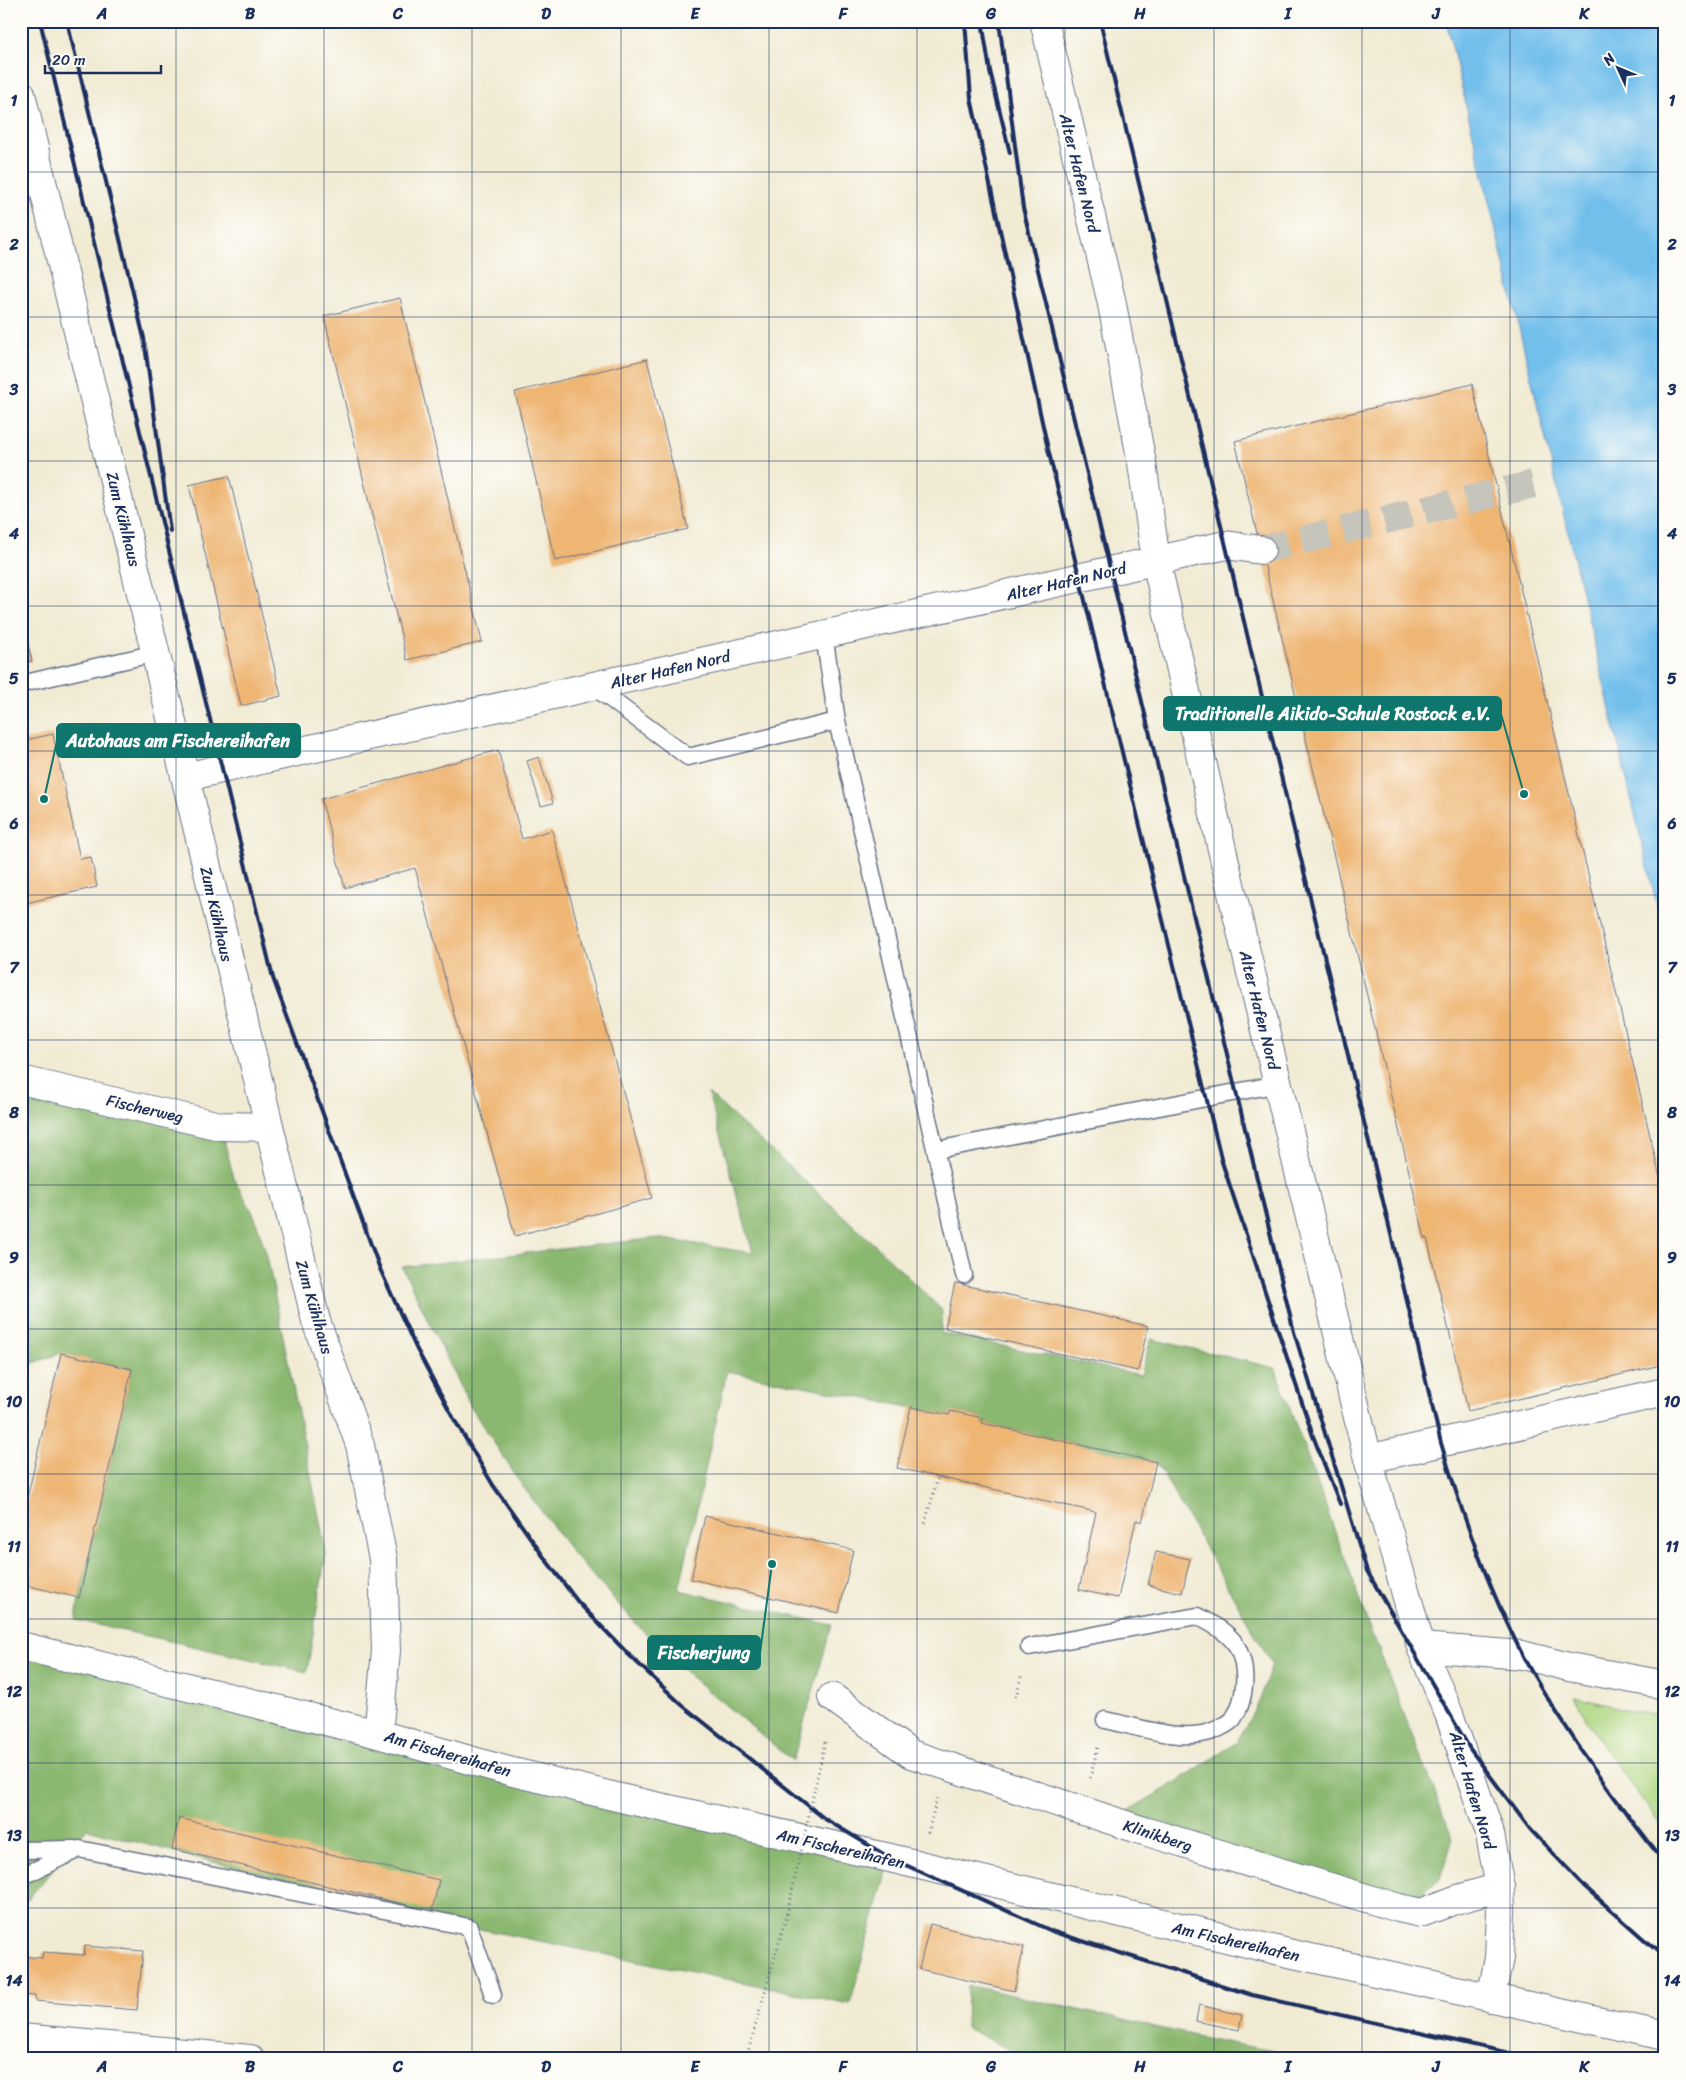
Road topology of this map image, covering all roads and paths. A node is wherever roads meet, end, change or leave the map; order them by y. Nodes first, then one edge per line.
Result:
1 (1044, 21) edge
2 (21, 94) edge
3 (1261, 550) tunnel mouth
4 (1156, 561) junction
5 (824, 635) junction
6 (156, 653) junction
7 (21, 684) edge
8 (594, 686) junction
9 (836, 721) junction
10 (185, 777) junction
11 (21, 1080) edge
12 (1278, 1084) junction
13 (269, 1127) junction
14 (936, 1150) junction
15 (964, 1275) dead end
16 (1665, 1392) edge
17 (1368, 1459) junction
18 (938, 1477) dead end
19 (925, 1523) dead end
20 (21, 1646) edge
21 (1029, 1647) dead end
22 (1421, 1648) junction
23 (1664, 1682) edge
24 (832, 1697) dead end
25 (1105, 1720) dead end
26 (378, 1734) junction
27 (825, 1742) dead end
28 (944, 1765) junction
29 (926, 1841) dead end
30 (79, 1849) junction
31 (21, 1850) edge
32 (21, 1877) edge
33 (1500, 1887) junction
34 (493, 1995) dead end
35 (1491, 1998) junction
36 (1665, 2036) edge
37 (21, 2038) edge
38 (123, 2053) edge
39 (250, 2059) edge
40 (746, 2059) edge

1 - 4 street, Alter Hafen Nord
2 - 6 street, Zum Kühlhaus
3 - 4 street, Alter Hafen Nord
4 - 5 street, Alter Hafen Nord
4 - 12 street, Alter Hafen Nord
5 - 8 street, Alter Hafen Nord
5 - 9 lane
6 - 7 lane
6 - 10 street, Zum Kühlhaus
8 - 9 lane
8 - 10 street, Alter Hafen Nord
9 - 14 lane
10 - 13 street, Zum Kühlhaus
11 - 13 street, Fischerweg
12 - 14 lane
12 - 17 street, Alter Hafen Nord
13 - 26 street, Zum Kühlhaus
14 - 15 lane
16 - 17 street
17 - 22 street, Alter Hafen Nord
18 - 19 path
20 - 26 street, Am Fischereihafen
21 - 25 lane
22 - 23 street
22 - 33 street, Alter Hafen Nord
24 - 28 street, Klinikberg
26 - 35 street, Am Fischereihafen
27 - 40 path, bridge
28 - 29 path
28 - 33 street, Klinikberg
30 - 31 lane
30 - 32 lane
30 - 34 lane
33 - 35 street, Alter Hafen Nord
35 - 36 street, Am Fischereihafen
37 - 38 street
38 - 39 street

